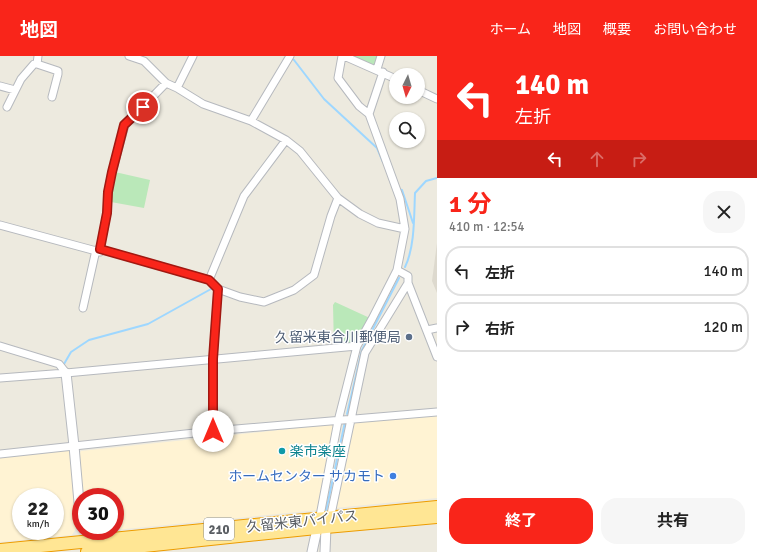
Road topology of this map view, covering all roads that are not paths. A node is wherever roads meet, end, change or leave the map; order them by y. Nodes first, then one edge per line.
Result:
1 (38, 56) edge
2 (129, 56) edge
3 (194, 56) edge
4 (290, 56) edge
5 (343, 56) edge
6 (381, 56) edge
7 (145, 58) edge
8 (37, 64) junction
9 (380, 71) junction
10 (389, 76) edge
11 (166, 83) junction
12 (0, 86) edge
13 (177, 88) junction
14 (15, 90) junction
15 (425, 93) edge
16 (52, 97) dead end
17 (437, 99) edge
18 (7, 107) dead end
19 (369, 114) junction
20 (251, 121) junction
21 (286, 140) junction
22 (338, 198) junction
23 (0, 225) edge
24 (405, 229) junction
25 (98, 250) junction
26 (397, 270) junction
27 (209, 280) junction
28 (408, 283) junction
29 (218, 289) junction
30 (83, 308) dead end
31 (437, 328) edge
32 (427, 330) junction
33 (0, 346) edge
34 (357, 346) junction
35 (437, 357) edge
36 (213, 359) junction
37 (66, 373) junction
38 (0, 378) edge
39 (437, 412) edge
40 (350, 419) junction
41 (338, 421) junction
42 (213, 431) junction
43 (74, 446) junction
44 (0, 454) edge
45 (78, 488) edge
46 (437, 508) edge
47 (437, 517) edge
48 (323, 523) junction
49 (84, 544) edge
50 (0, 550) edge
51 (312, 552) edge
52 (325, 552) edge

1 - 8 street
2 - 7 street
3 - 13 street
4 - 20 street
5 - 9 street
5 - 19 street
6 - 9 street
7 - 11 street
8 - 14 street
8 - 16 street
9 - 10 street
9 - 19 street
11 - 13 street
11 - 25 street
12 - 14 street
13 - 20 street
14 - 18 street
15 - 17 street
19 - 24 street
20 - 21 street
21 - 22 street
21 - 27 street
22 - 24 street
22 - 29 street
23 - 25 street
24 - 26 street
25 - 27 street
25 - 30 street
26 - 28 street
26 - 34 street
27 - 29 street
28 - 32 street
28 - 40 street
29 - 36 street
31 - 32 street
32 - 35 street
33 - 37 street
34 - 36 street
34 - 41 street
36 - 37 street
36 - 42 street
37 - 38 street
37 - 43 street
39 - 40 street
40 - 41 street
40 - 48 street
41 - 42 street
41 - 48 street
42 - 43 street
43 - 44 street
43 - 45 street
46 - 48 highway, 久留米東バイパス / 210
47 - 48 highway, 久留米東バイパス / 210
48 - 49 highway, 久留米東バイパス / 210
48 - 51 street
48 - 52 street
49 - 50 highway, 久留米東バイパス / 210

